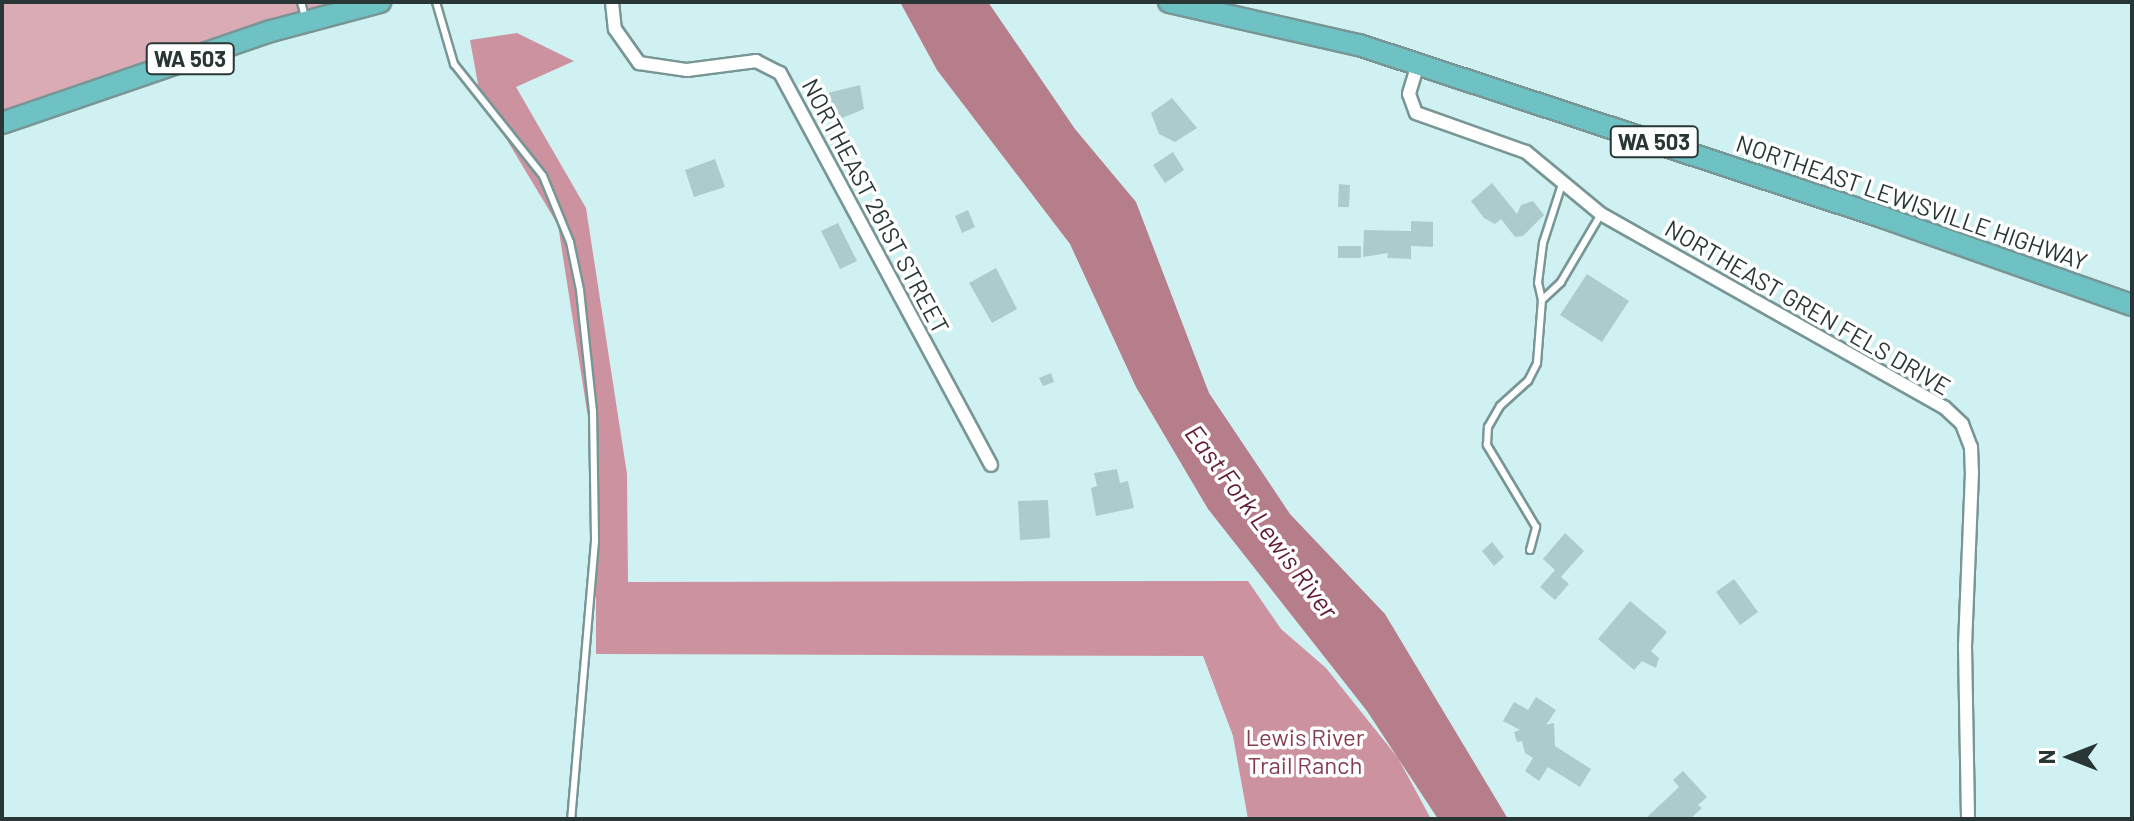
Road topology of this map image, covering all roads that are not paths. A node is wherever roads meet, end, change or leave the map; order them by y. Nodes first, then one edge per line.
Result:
1 (380, 2) edge
2 (436, 2) edge
3 (612, 2) edge
4 (1180, 3) edge
5 (304, 11) edge
6 (1418, 64) junction
7 (2, 123) edge
8 (1563, 181) junction
9 (1601, 214) junction
10 (1542, 300) junction
11 (2132, 305) edge
12 (991, 465) dead end
13 (1530, 550) dead end
14 (571, 819) edge
15 (1968, 819) edge

1 - 5 main road, WA 503
2 - 14 lane
3 - 12 street, NORTHEAST 261ST STREET
4 - 6 main road, NORTHEAST LEWISVILLE HIGHWAY / WA 503
5 - 7 main road, WA 503
6 - 8 street, NORTHEAST GREN FELS DRIVE
6 - 11 main road, NORTHEAST LEWISVILLE HIGHWAY / WA 503
8 - 9 street, NORTHEAST GREN FELS DRIVE
8 - 10 lane
9 - 10 lane
9 - 15 street, NORTHEAST GREN FELS DRIVE
10 - 13 lane

